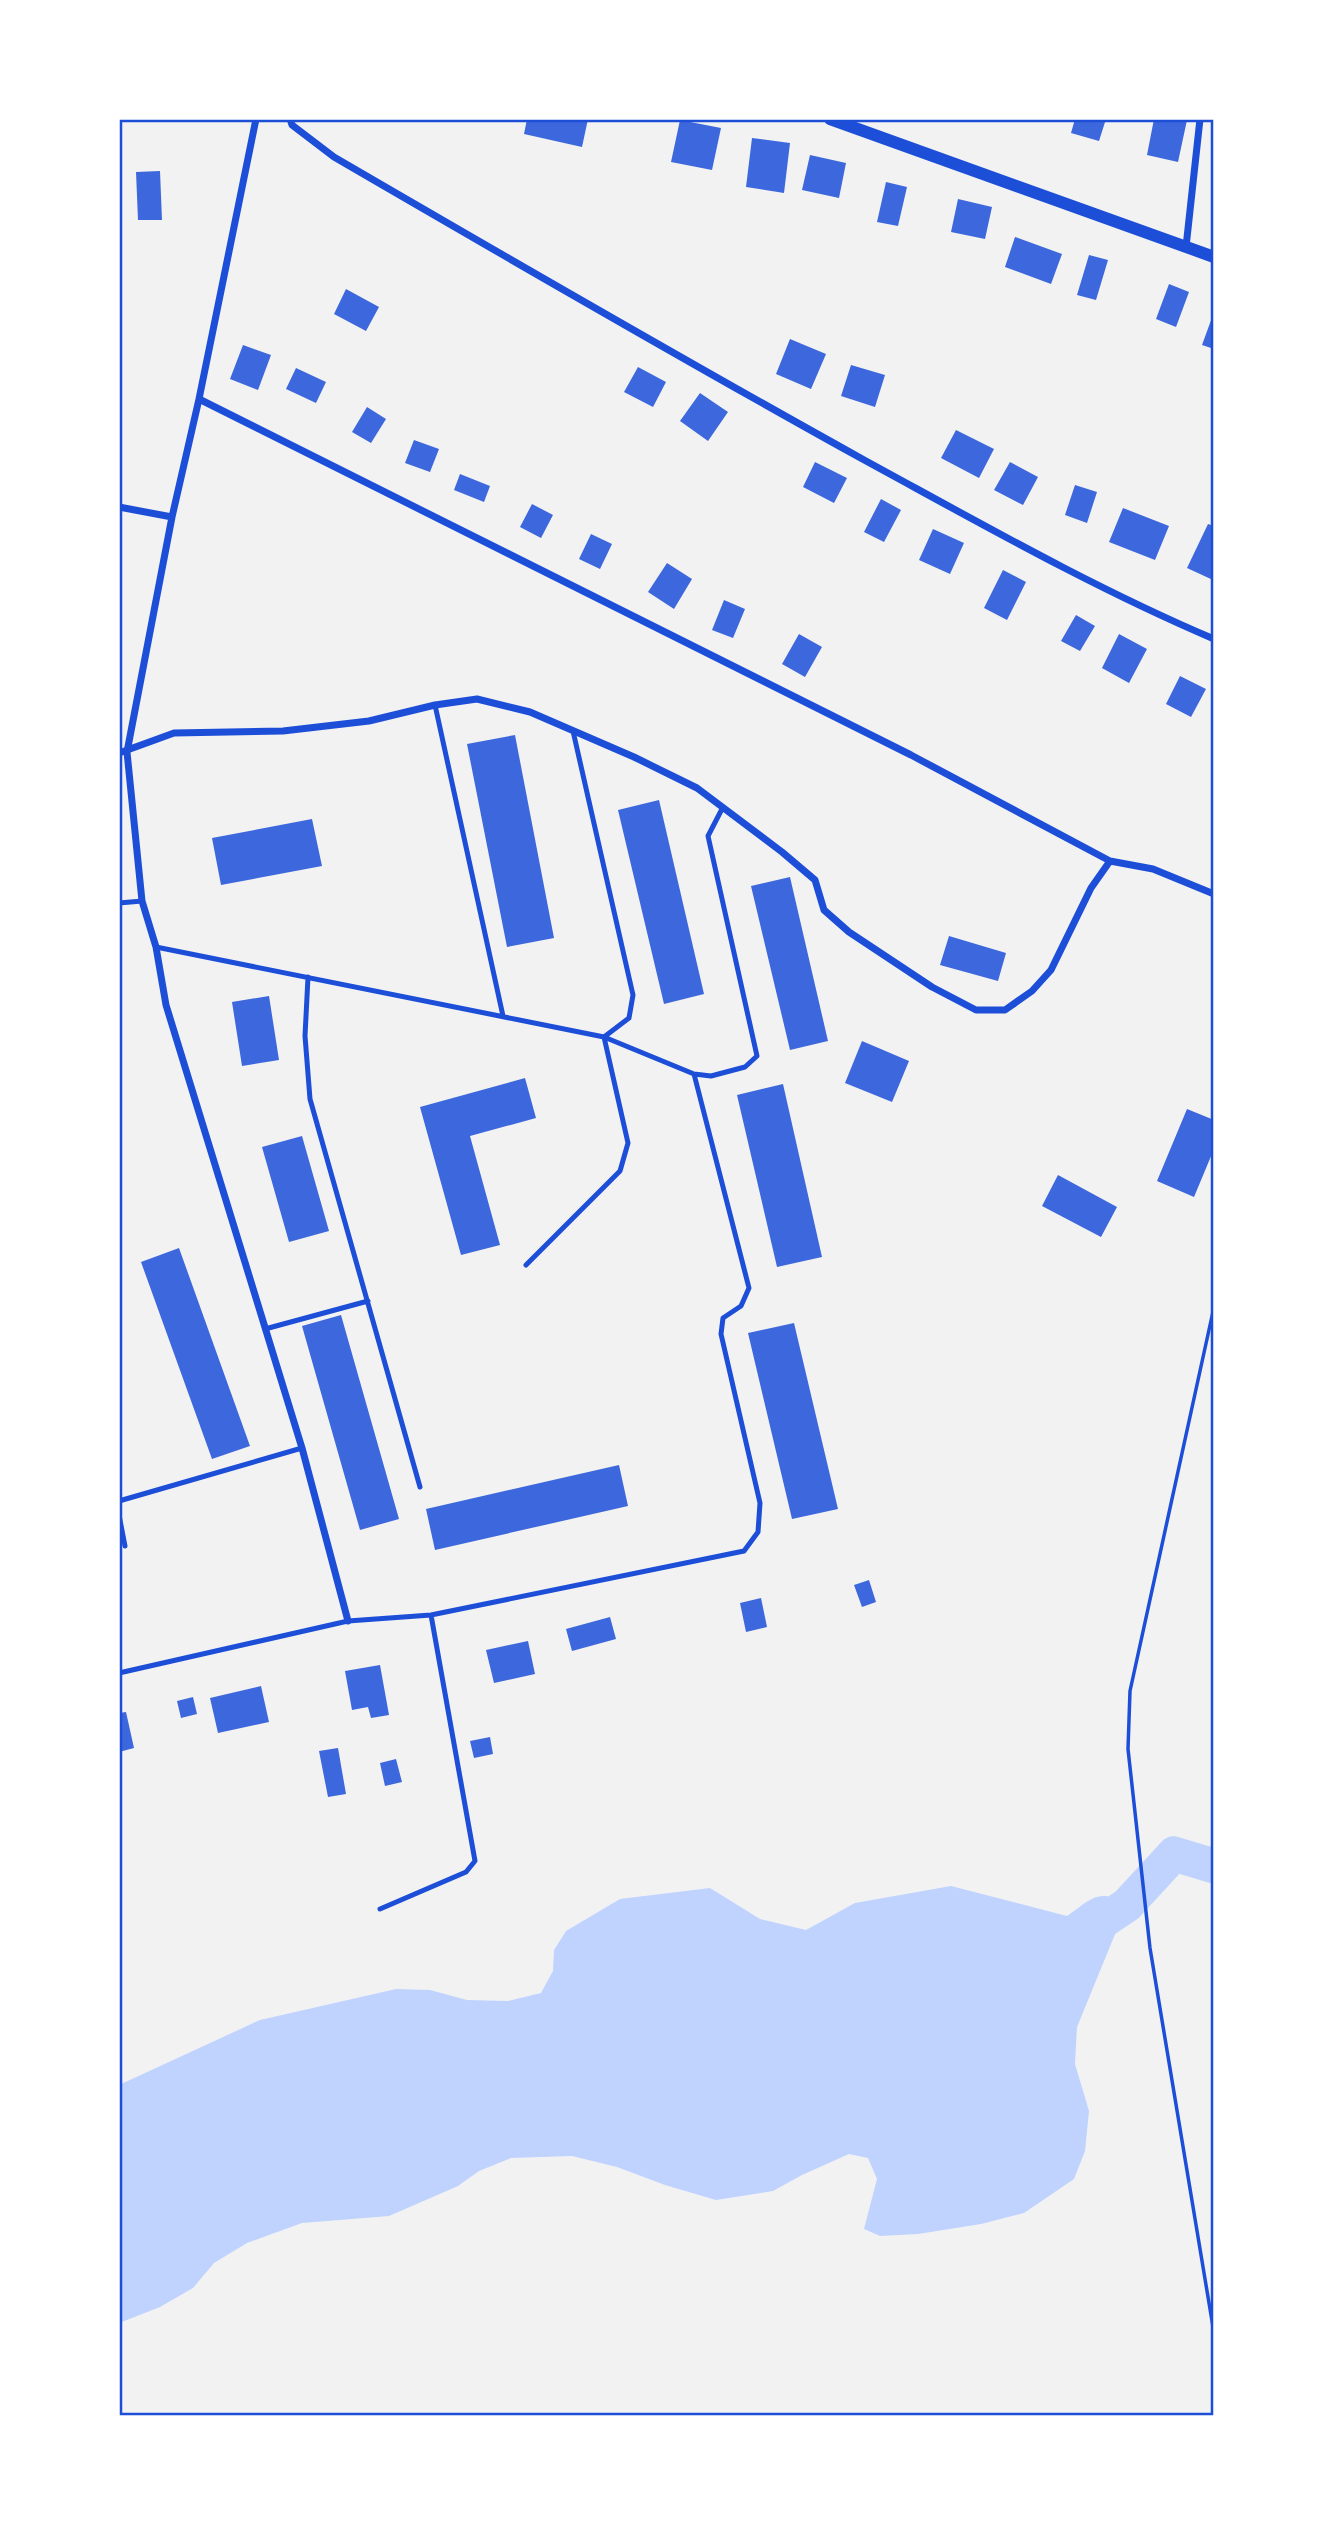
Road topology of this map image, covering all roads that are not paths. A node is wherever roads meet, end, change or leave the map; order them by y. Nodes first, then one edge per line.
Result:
1 (256, 119) edge
2 (290, 119) edge
3 (830, 119) edge
4 (1200, 119) edge
5 (1186, 247) junction
6 (1214, 257) edge
7 (199, 399) junction
8 (119, 507) edge
9 (172, 517) junction
10 (1214, 639) edge
11 (435, 705) junction
12 (573, 731) junction
13 (123, 752) edge
14 (723, 807) junction
15 (1110, 861) junction
16 (1214, 894) edge
17 (142, 901) junction
18 (119, 903) edge
19 (156, 947) junction
20 (308, 977) junction
21 (503, 1017) junction
22 (604, 1037) junction
23 (694, 1074) junction
24 (526, 1265) dead end
25 (368, 1301) junction
26 (265, 1329) junction
27 (302, 1448) junction
28 (420, 1487) dead end
29 (119, 1501) edge
30 (119, 1515) edge
31 (125, 1546) dead end
32 (431, 1615) junction
33 (348, 1621) junction
34 (119, 1673) edge
35 (380, 1909) dead end

1 - 7 street
2 - 10 street
3 - 5 street
4 - 5 street
5 - 6 street
7 - 9 street
7 - 15 street
8 - 9 street
9 - 13 street
11 - 12 street
11 - 13 street
11 - 21 lane
12 - 14 street
12 - 22 lane
13 - 17 street
14 - 15 street
14 - 23 lane
15 - 16 street
17 - 18 lane
17 - 19 street
19 - 20 lane
19 - 26 street
20 - 21 lane
20 - 25 lane
21 - 22 lane
22 - 23 lane
22 - 24 lane
23 - 32 lane
25 - 26 lane
25 - 28 lane
26 - 27 street
27 - 29 lane
27 - 33 street
30 - 31 lane
32 - 33 lane
32 - 35 lane
33 - 34 lane

